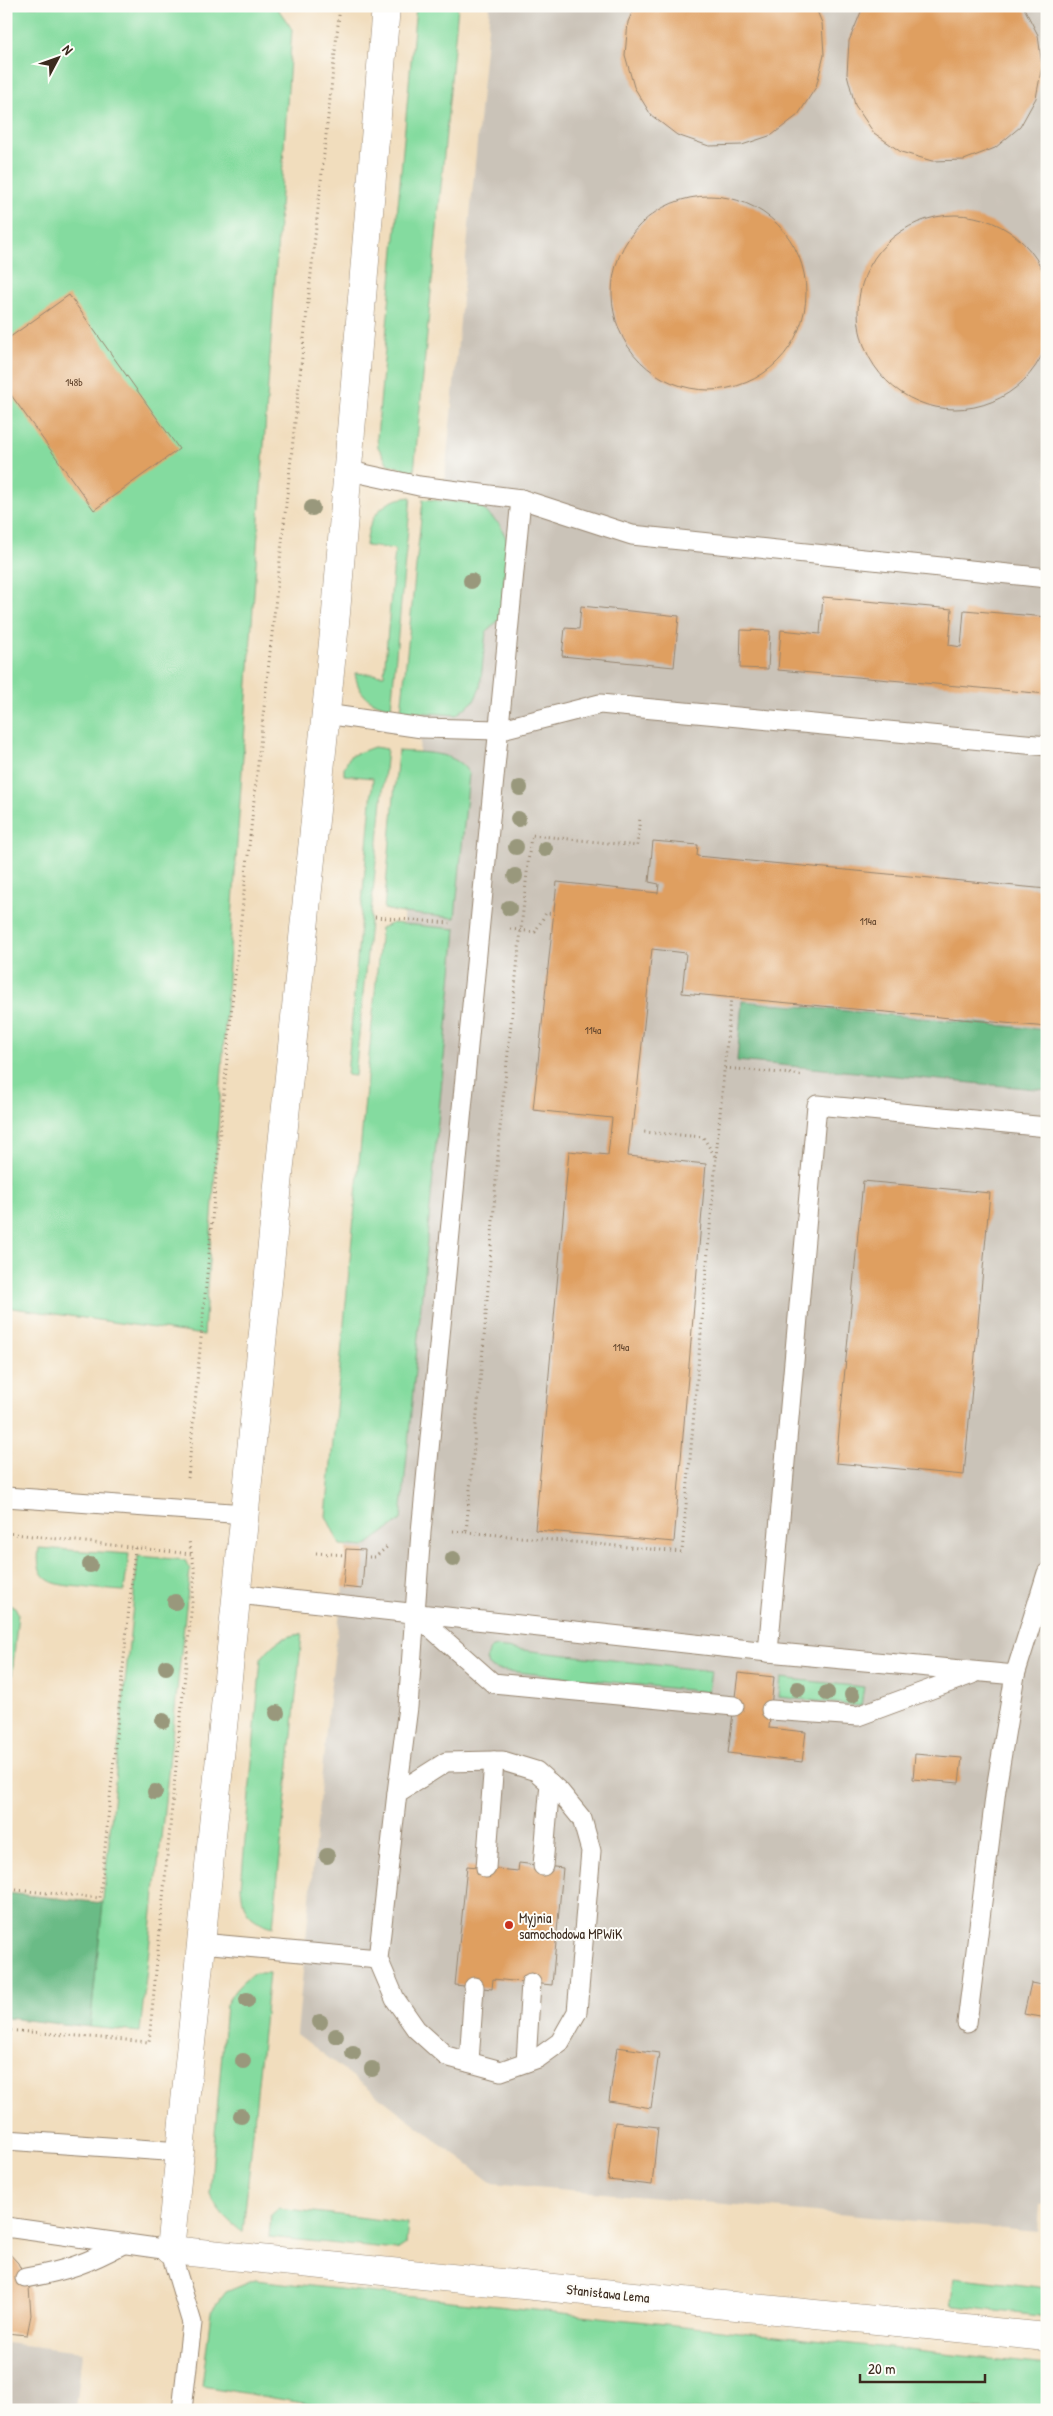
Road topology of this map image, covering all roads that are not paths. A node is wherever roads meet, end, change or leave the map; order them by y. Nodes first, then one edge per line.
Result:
1 (386, 6) edge
2 (350, 471) junction
3 (521, 499) junction
4 (1047, 578) edge
5 (326, 714) junction
6 (498, 730) junction
7 (1047, 746) edge
8 (1047, 1127) edge
9 (6, 1496) edge
10 (245, 1514) junction
11 (1047, 1573) edge
12 (237, 1594) junction
13 (414, 1613) junction
14 (768, 1652) junction
15 (977, 1672) junction
16 (1015, 1675) junction
17 (734, 1706) dead end
18 (771, 1710) dead end
19 (494, 1761) junction
20 (550, 1783) junction
21 (397, 1793) junction
22 (543, 1866) dead end
23 (486, 1868) dead end
24 (201, 1943) junction
25 (378, 1959) junction
26 (531, 1983) dead end
27 (474, 1987) dead end
28 (967, 2023) dead end
29 (469, 2062) junction
30 (526, 2062) junction
31 (6, 2140) edge
32 (181, 2152) junction
33 (6, 2227) edge
34 (125, 2244) junction
35 (170, 2250) junction
36 (25, 2278) dead end
37 (1047, 2337) edge
38 (182, 2410) edge

1 - 2 street
2 - 3 lane
2 - 5 street
3 - 4 lane
3 - 6 lane
5 - 6 lane
5 - 10 street
6 - 7 lane
6 - 13 lane
8 - 14 lane
9 - 10 lane
10 - 12 street
11 - 16 lane
12 - 13 lane
12 - 24 street
13 - 14 lane
13 - 17 lane
13 - 21 lane
14 - 15 lane
15 - 16 lane
15 - 18 lane
16 - 28 lane
19 - 20 lane
19 - 21 lane
19 - 23 lane
20 - 22 lane
20 - 30 lane
21 - 25 lane
24 - 25 lane
24 - 32 street
25 - 29 lane
26 - 30 lane
27 - 29 lane
29 - 30 lane
31 - 32 lane
32 - 35 street
33 - 34 lane
34 - 35 lane
34 - 36 lane
35 - 37 street, Stanisława Lema
35 - 38 lane

